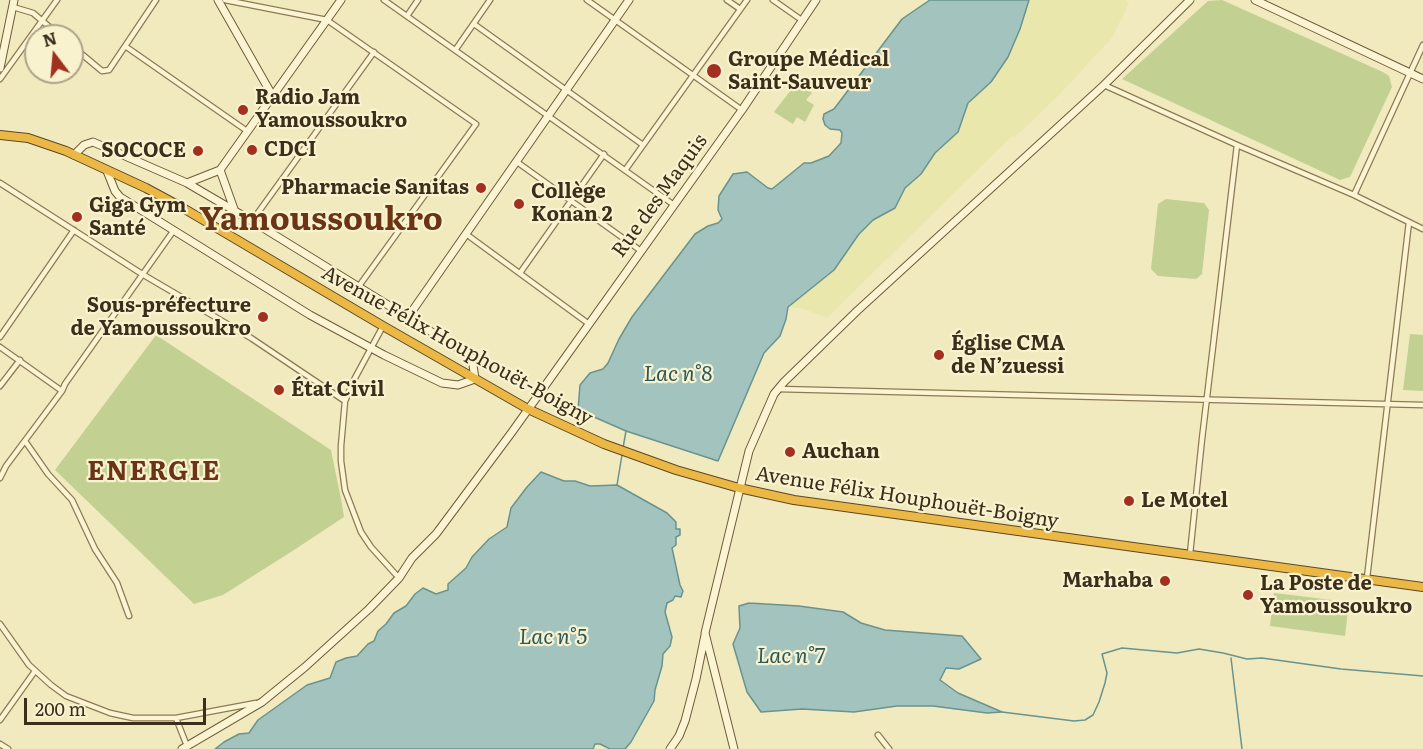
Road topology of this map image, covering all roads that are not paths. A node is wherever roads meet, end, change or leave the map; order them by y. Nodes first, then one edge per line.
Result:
1 (57, 0) edge
2 (156, 0) edge
3 (218, 0) edge
4 (225, 0) edge
5 (341, 0) edge
6 (384, 0) edge
7 (418, 0) edge
8 (490, 0) edge
9 (587, 0) edge
10 (629, 0) edge
11 (728, 0) edge
12 (747, 0) edge
13 (773, 0) edge
14 (816, 0) edge
15 (1190, 0) edge
16 (1255, 0) edge
17 (13, 4) edge
18 (740, 9) junction
19 (407, 16) junction
20 (42, 20) junction
21 (327, 20) junction
22 (616, 20) junction
23 (803, 21) junction
24 (46, 24) edge
25 (474, 24) junction
26 (1423, 45) edge
27 (125, 46) junction
28 (456, 49) junction
29 (374, 52) junction
30 (84, 56) edge
31 (0, 68) edge
32 (1410, 73) junction
33 (692, 75) junction
34 (0, 79) edge
35 (1423, 79) edge
36 (1104, 85) junction
37 (566, 92) junction
38 (272, 95) junction
39 (742, 110) junction
40 (549, 116) junction
41 (247, 131) junction
42 (0, 135) edge
43 (643, 145) junction
44 (1237, 145) junction
45 (604, 154) junction
46 (74, 155) junction
47 (517, 162) junction
48 (626, 169) junction
49 (220, 170) junction
50 (107, 171) junction
51 (0, 183) edge
52 (187, 183) junction
53 (1354, 195) junction
54 (571, 200) junction
55 (674, 204) junction
56 (235, 211) junction
57 (252, 221) junction
58 (1409, 222) junction
59 (175, 229) junction
60 (1423, 229) edge
61 (74, 230) junction
62 (466, 234) junction
63 (641, 251) junction
64 (520, 273) junction
65 (142, 274) junction
66 (359, 286) junction
67 (408, 317) junction
68 (589, 324) junction
69 (383, 326) junction
70 (0, 337) edge
71 (0, 347) edge
72 (370, 348) junction
73 (20, 360) junction
74 (475, 379) junction
75 (0, 386) edge
76 (778, 389) junction
77 (62, 391) junction
78 (1206, 399) junction
79 (345, 401) junction
80 (1387, 404) junction
81 (1423, 405) edge
82 (528, 409) junction
83 (25, 441) junction
84 (0, 478) edge
85 (739, 488) junction
86 (1190, 554) junction
87 (399, 578) junction
88 (1367, 578) junction
89 (1423, 587) edge
90 (129, 616) dead end
91 (0, 624) edge
92 (705, 633) junction
93 (35, 671) junction
94 (262, 702) junction
95 (2, 712) edge
96 (176, 718) junction
97 (0, 720) edge
98 (878, 735) dead end
99 (0, 744) edge
100 (185, 748) edge
101 (8, 749) edge
102 (670, 749) edge
103 (734, 749) edge
104 (889, 749) edge

1 - 20 street
2 - 27 street
3 - 38 street
4 - 21 street
5 - 21 street
6 - 19 street
7 - 19 street
8 - 25 street
9 - 22 street
10 - 22 street
11 - 18 street
12 - 18 street
13 - 23 street
14 - 23 street, Rue des Maquis
15 - 36 street
16 - 32 street
17 - 20 street
17 - 31 street
18 - 33 street
19 - 28 street
20 - 24 street
20 - 34 street
21 - 29 street
21 - 38 street
22 - 33 street
22 - 37 street
23 - 39 street, Rue des Maquis
25 - 28 street
25 - 37 street
26 - 32 street
27 - 30 street
27 - 41 street
28 - 40 street
29 - 57 street
29 - 66 street
32 - 35 street
32 - 53 street
33 - 39 street
33 - 43 street
36 - 44 street
36 - 76 street
37 - 40 street
37 - 43 street
38 - 41 street
39 - 55 street, Rue des Maquis
40 - 45 street
40 - 47 street
41 - 49 street
42 - 46 highway, Avenue Félix Houphouët-Boigny
43 - 48 street
44 - 53 street
44 - 78 street
45 - 48 street
45 - 54 street
46 - 50 highway, Avenue Félix Houphouët-Boigny
46 - 52 street
47 - 54 street
47 - 62 street
48 - 55 street
49 - 52 street
49 - 56 street
50 - 59 street
50 - 69 highway, Avenue Félix Houphouët-Boigny
51 - 61 street
52 - 56 street
53 - 58 street
54 - 63 street
54 - 64 street
55 - 63 street, Rue des Maquis
56 - 57 street
57 - 66 street
58 - 60 street
58 - 80 street
59 - 65 street
59 - 72 street
61 - 65 street
61 - 70 street
62 - 64 street
62 - 67 street
63 - 68 street, Rue des Maquis
64 - 68 street
65 - 77 street
65 - 79 street
66 - 67 street
67 - 74 street
68 - 82 street, Rue des Maquis
69 - 72 street
69 - 74 highway, Avenue Félix Houphouët-Boigny
71 - 73 street
72 - 74 street
72 - 79 street
73 - 75 street
73 - 77 street
74 - 82 highway, Avenue Félix Houphouët-Boigny
76 - 78 street
76 - 85 street
77 - 83 street
78 - 80 street
78 - 86 street
79 - 87 street
80 - 81 street
80 - 88 street
82 - 85 highway, Avenue Félix Houphouët-Boigny
82 - 87 street, Rue des Maquis
83 - 84 street
83 - 90 street
85 - 86 highway, Avenue Félix Houphouët-Boigny
85 - 92 street
86 - 88 highway, Avenue Félix Houphouët-Boigny
87 - 94 street, Rue des Maquis
88 - 89 highway, Avenue Félix Houphouët-Boigny
91 - 93 street
92 - 102 street
92 - 103 street
93 - 95 street
93 - 96 street
94 - 96 street
94 - 100 street, Rue des Maquis
95 - 97 street
96 - 100 street
98 - 104 street
99 - 101 street

